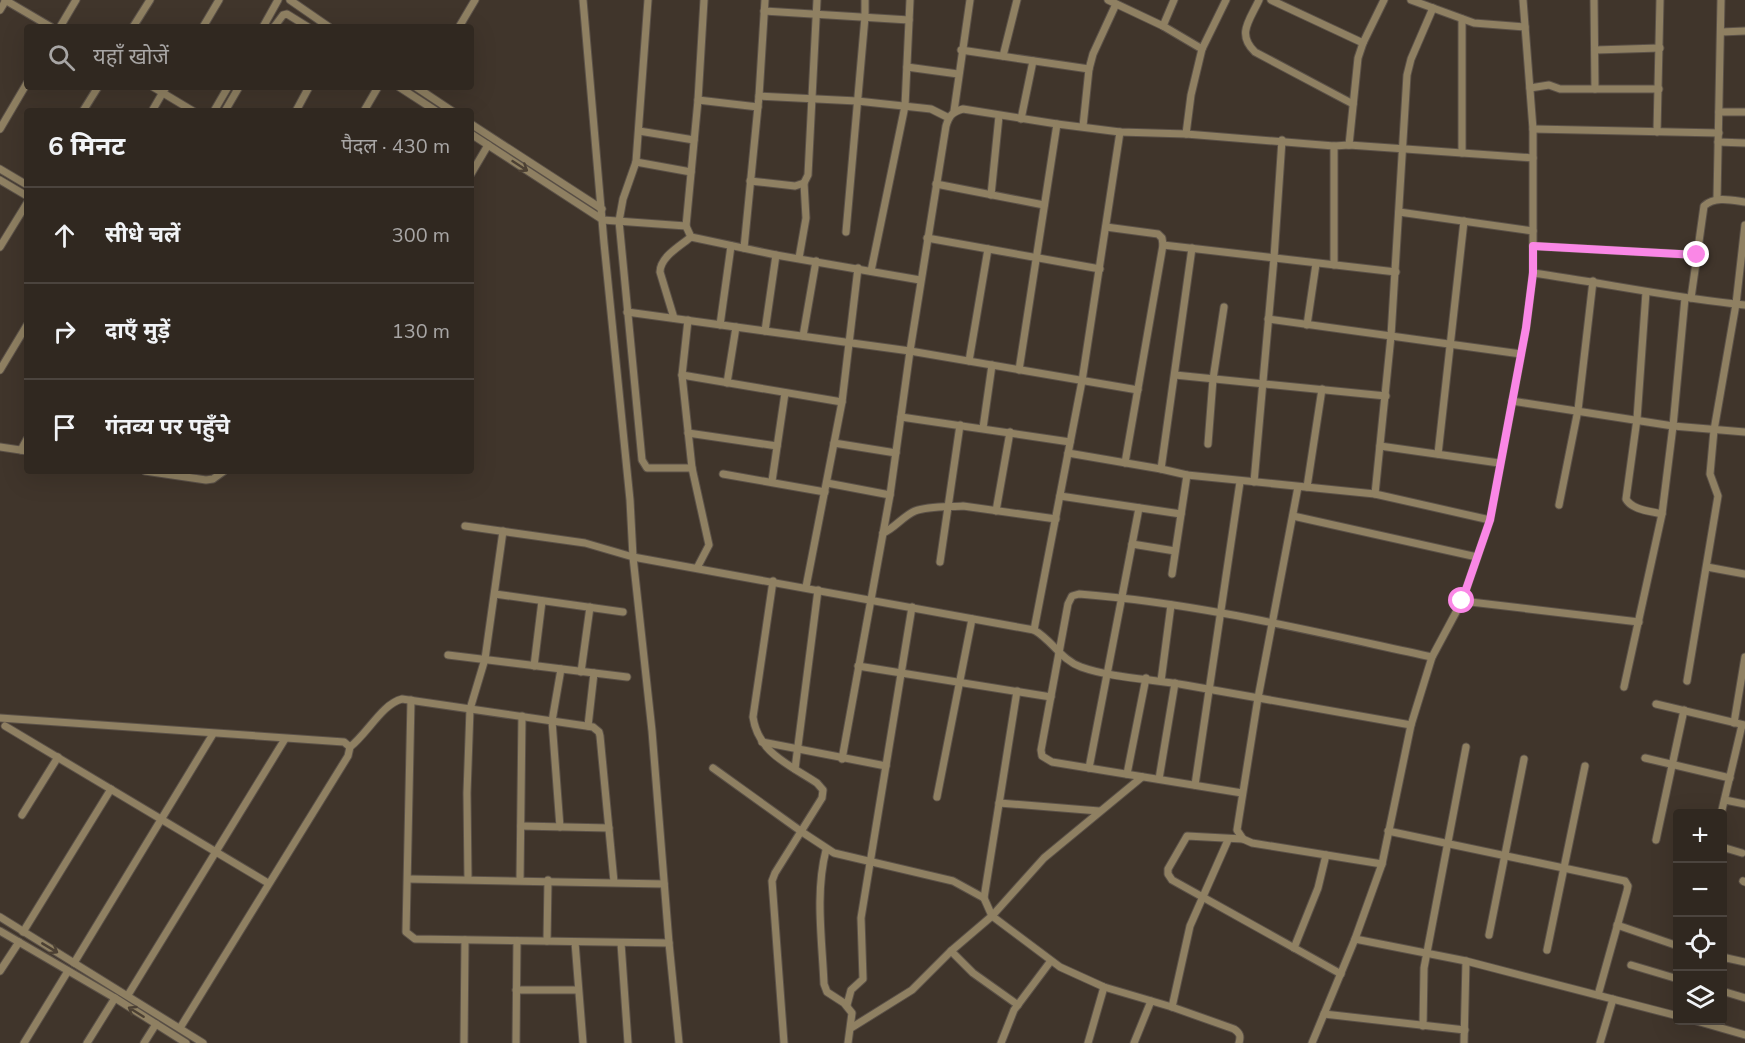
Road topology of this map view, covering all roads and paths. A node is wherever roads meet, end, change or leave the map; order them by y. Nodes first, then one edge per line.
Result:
1 (6, 0) edge
2 (76, 0) edge
3 (150, 0) edge
4 (219, 0) edge
5 (278, 0) edge
6 (290, 0) edge
7 (475, 0) edge
8 (584, 0) edge
9 (648, 0) edge
10 (694, 0) edge
11 (765, 0) edge
12 (817, 0) edge
13 (865, 0) edge
14 (910, 0) edge
15 (970, 0) edge
16 (1017, 0) edge
17 (1108, 0) edge
18 (1174, 0) edge
19 (1226, 0) edge
20 (1259, 0) edge
21 (1271, 0) edge
22 (1384, 0) edge
23 (1411, 0) edge
24 (1523, 0) edge
25 (1594, 0) edge
26 (1660, 0) edge
27 (1721, 0) edge
28 (704, 1) edge
29 (1116, 4) junction
30 (1433, 8) junction
31 (0, 10) edge
32 (764, 11) junction
33 (816, 14) junction
34 (865, 17) junction
35 (1462, 19) junction
36 (909, 20) junction
37 (46, 24) edge
38 (62, 24) edge
39 (136, 24) edge
40 (204, 24) edge
41 (264, 24) edge
42 (276, 24) edge
43 (303, 24) edge
44 (325, 24) edge
45 (461, 24) edge
46 (1163, 26) junction
47 (1525, 27) junction
48 (1745, 31) edge
49 (1721, 32) junction
50 (1363, 43) junction
51 (1660, 48) junction
52 (1202, 49) junction
53 (961, 50) junction
54 (1594, 50) junction
55 (1003, 56) junction
56 (1033, 61) junction
57 (907, 67) junction
58 (1089, 69) junction
59 (958, 74) junction
60 (24, 88) edge
61 (1530, 88) junction
62 (1595, 89) junction
63 (1659, 89) junction
64 (96, 90) edge
65 (165, 90) edge
66 (226, 90) edge
67 (237, 90) edge
68 (307, 90) edge
69 (376, 90) edge
70 (404, 90) edge
71 (424, 90) edge
72 (759, 96) junction
73 (698, 100) junction
74 (811, 100) junction
75 (857, 101) junction
76 (1353, 104) junction
77 (905, 106) junction
78 (758, 107) junction
79 (86, 108) edge
80 (154, 108) edge
81 (189, 108) edge
82 (216, 108) edge
83 (227, 108) edge
84 (298, 108) edge
85 (366, 108) edge
86 (431, 108) edge
87 (448, 108) edge
88 (954, 111) junction
89 (1719, 112) junction
90 (1745, 112) edge
91 (999, 116) junction
92 (949, 118) junction
93 (1021, 119) junction
94 (1058, 124) junction
95 (474, 126) edge
96 (1083, 126) junction
97 (0, 129) edge
98 (1533, 129) junction
99 (639, 131) junction
100 (1120, 132) junction
101 (1657, 132) junction
102 (1719, 133) junction
103 (1186, 134) junction
104 (474, 136) edge
105 (694, 140) junction
106 (1282, 140) junction
107 (1718, 142) junction
108 (1745, 143) edge
109 (488, 145) junction
110 (1349, 145) junction
111 (1334, 146) junction
112 (1401, 149) junction
113 (1462, 153) junction
114 (1533, 158) junction
115 (636, 162) junction
116 (0, 169) edge
117 (474, 169) edge
118 (692, 171) junction
119 (0, 180) edge
120 (750, 181) junction
121 (24, 183) edge
122 (804, 183) junction
123 (936, 184) junction
124 (24, 194) edge
125 (991, 195) junction
126 (1717, 199) junction
127 (1745, 202) edge
128 (1044, 205) junction
129 (24, 208) edge
130 (602, 209) junction
131 (1399, 212) junction
132 (603, 220) junction
133 (619, 221) junction
134 (1464, 221) junction
135 (1745, 225) edge
136 (686, 226) junction
137 (1106, 227) junction
138 (1533, 231) junction
139 (846, 232) dead end
140 (691, 237) junction
141 (927, 238) junction
142 (1163, 245) junction
143 (731, 246) junction
144 (1533, 246) junction
145 (0, 247) edge
146 (744, 248) junction
147 (1192, 248) junction
148 (988, 249) junction
149 (776, 255) junction
150 (1697, 255) junction
151 (799, 258) junction
152 (1036, 258) junction
153 (1274, 258) junction
154 (816, 261) junction
155 (1316, 264) junction
156 (1334, 265) junction
157 (858, 268) junction
158 (1100, 269) junction
159 (871, 271) junction
160 (1396, 272) junction
161 (1533, 273) junction
162 (920, 280) junction
163 (1593, 281) junction
164 (1646, 292) junction
165 (1688, 298) junction
166 (1737, 304) junction
167 (1745, 305) edge
168 (1224, 307) dead end
169 (627, 312) junction
170 (674, 318) junction
171 (1268, 319) junction
172 (688, 320) junction
173 (720, 325) junction
174 (1307, 325) junction
175 (736, 327) junction
176 (24, 330) edge
177 (765, 331) junction
178 (803, 336) junction
179 (1391, 336) junction
180 (850, 343) junction
181 (1450, 344) junction
182 (909, 351) junction
183 (1521, 354) junction
184 (969, 361) junction
185 (992, 365) junction
186 (0, 370) edge
187 (1019, 370) junction
188 (682, 375) junction
189 (1175, 375) junction
190 (1213, 379) junction
191 (1082, 381) junction
192 (727, 383) junction
193 (1263, 384) junction
194 (1322, 389) junction
195 (1138, 390) junction
196 (785, 393) junction
197 (1386, 396) junction
198 (1512, 401) junction
199 (842, 402) junction
200 (1578, 410) junction
201 (901, 417) junction
202 (1637, 419) junction
203 (960, 425) junction
204 (1674, 426) junction
205 (983, 428) junction
206 (1714, 430) junction
207 (1010, 432) junction
208 (1745, 432) edge
209 (688, 433) junction
210 (1070, 442) junction
211 (834, 443) junction
212 (1208, 444) dead end
213 (777, 446) junction
214 (1380, 446) junction
215 (0, 447) edge
216 (24, 451) edge
217 (896, 453) junction
218 (1068, 453) junction
219 (1438, 454) junction
220 (1125, 463) junction
221 (1499, 463) junction
222 (692, 468) junction
223 (1161, 468) junction
224 (168, 474) edge
225 (222, 474) edge
226 (723, 474) dead end
227 (1187, 475) junction
228 (772, 481) junction
229 (1240, 482) junction
230 (1254, 482) junction
231 (827, 483) junction
232 (1298, 486) junction
233 (1307, 487) junction
234 (825, 492) junction
235 (1375, 494) junction
236 (890, 495) junction
237 (1060, 496) junction
238 (1559, 506) dead end
239 (949, 507) junction
240 (1138, 508) junction
241 (996, 511) junction
242 (1181, 514) junction
243 (1662, 514) junction
244 (1293, 516) junction
245 (1056, 519) junction
246 (1490, 520) junction
247 (465, 526) dead end
248 (503, 531) junction
249 (882, 533) junction
250 (1132, 544) junction
251 (1175, 551) junction
252 (633, 557) junction
253 (1477, 557) junction
254 (940, 562) dead end
255 (1707, 567) junction
256 (697, 568) junction
257 (1172, 574) dead end
258 (1745, 574) edge
259 (773, 581) junction
260 (806, 587) junction
261 (818, 590) junction
262 (495, 594) junction
263 (1121, 597) junction
264 (870, 599) junction
265 (542, 601) junction
266 (1462, 601) junction
267 (1171, 605) junction
268 (590, 607) junction
269 (912, 608) junction
270 (623, 612) dead end
271 (1220, 614) junction
272 (972, 619) junction
273 (1639, 622) junction
274 (1272, 623) junction
275 (1034, 630) junction
276 (1060, 652) junction
277 (448, 655) dead end
278 (1432, 657) junction
279 (1745, 657) edge
280 (485, 659) junction
281 (534, 666) junction
282 (858, 666) junction
283 (561, 669) junction
284 (581, 672) junction
285 (594, 673) junction
286 (901, 673) junction
287 (1105, 673) junction
288 (627, 677) dead end
289 (1146, 678) junction
290 (1161, 681) junction
291 (1687, 681) dead end
292 (960, 682) junction
293 (1175, 683) junction
294 (1624, 687) dead end
295 (1210, 689) junction
296 (1017, 691) junction
297 (1051, 697) junction
298 (1258, 698) junction
299 (411, 700) junction
300 (1656, 704) dead end
301 (470, 709) junction
302 (1684, 710) junction
303 (522, 716) junction
304 (0, 718) edge
305 (552, 721) junction
306 (7, 722) junction
307 (1734, 723) junction
308 (1411, 725) junction
309 (1744, 725) edge
310 (588, 726) junction
311 (0, 734) edge
312 (213, 734) junction
313 (285, 739) junction
314 (761, 742) junction
315 (350, 747) junction
316 (1466, 747) dead end
317 (798, 749) junction
318 (58, 757) junction
319 (1645, 758) dead end
320 (842, 759) junction
321 (1524, 759) dead end
322 (1673, 765) junction
323 (886, 766) junction
324 (1585, 766) dead end
325 (713, 768) dead end
326 (1089, 768) junction
327 (795, 769) junction
328 (1127, 774) junction
329 (1142, 777) junction
330 (1730, 778) junction
331 (1159, 779) junction
332 (1195, 785) junction
333 (111, 789) junction
334 (1242, 793) junction
335 (937, 797) dead end
336 (1725, 800) junction
337 (999, 802) junction
338 (1745, 804) edge
339 (1722, 809) edge
340 (1100, 812) junction
341 (21, 815) dead end
342 (161, 819) junction
343 (521, 826) junction
344 (560, 827) junction
345 (609, 828) junction
346 (1388, 831) junction
347 (802, 832) junction
348 (1243, 839) junction
349 (1228, 840) junction
350 (1656, 840) dead end
351 (1448, 844) junction
352 (1727, 848) edge
353 (826, 849) junction
354 (215, 851) junction
355 (1742, 853) dead end
356 (1326, 855) junction
357 (1505, 856) junction
358 (871, 861) junction
359 (1382, 864) junction
360 (1563, 868) junction
361 (408, 879) junction
362 (468, 879) junction
363 (520, 880) junction
364 (548, 880) junction
365 (614, 882) junction
366 (268, 883) junction
367 (664, 884) junction
368 (1203, 897) junction
369 (984, 898) junction
370 (992, 916) junction
371 (0, 917) edge
372 (1617, 925) junction
373 (0, 931) edge
374 (24, 932) junction
375 (1489, 935) dead end
376 (1355, 939) junction
377 (465, 940) junction
378 (517, 941) junction
379 (548, 941) junction
380 (19, 942) junction
381 (575, 942) junction
382 (621, 943) junction
383 (669, 943) junction
384 (1673, 945) edge
385 (1294, 948) junction
386 (1547, 950) dead end
387 (951, 951) junction
388 (1426, 953) junction
389 (1727, 958) edge
390 (1466, 961) junction
391 (1050, 962) junction
392 (1745, 962) edge
393 (74, 963) junction
394 (1631, 965) dead end
395 (0, 971) edge
396 (68, 971) junction
397 (1341, 974) junction
398 (1673, 978) edge
399 (1104, 987) junction
400 (516, 990) junction
401 (578, 990) junction
402 (1727, 993) edge
403 (128, 995) junction
404 (1598, 995) junction
405 (115, 998) junction
406 (1745, 998) edge
407 (1613, 999) junction
408 (1150, 1001) junction
409 (847, 1005) junction
410 (1018, 1005) junction
411 (1172, 1007) junction
412 (1324, 1014) junction
413 (1673, 1015) edge
414 (156, 1024) junction
415 (1706, 1025) edge
416 (1423, 1026) junction
417 (180, 1028) junction
418 (850, 1028) junction
419 (1465, 1030) junction
420 (1744, 1039) edge
421 (1315, 1042) edge
422 (24, 1043) edge
423 (87, 1043) edge
424 (144, 1043) edge
425 (186, 1043) edge
426 (203, 1043) edge
427 (464, 1043) edge
428 (516, 1043) edge
429 (583, 1043) edge
430 (628, 1043) edge
431 (680, 1043) edge
432 (784, 1043) edge
433 (848, 1043) edge
434 (1001, 1043) edge
435 (1088, 1043) edge
436 (1134, 1043) edge
437 (1239, 1043) edge
438 (1464, 1043) edge
439 (1600, 1043) edge

1 - 31 street
1 - 37 street
2 - 38 street
3 - 39 street
4 - 40 street
5 - 41 street
6 - 44 street
7 - 45 street
8 - 130 street
9 - 99 street
10 - 28 street
11 - 32 street
12 - 33 street
13 - 34 street
14 - 36 street
15 - 53 street
16 - 55 street
17 - 29 street
18 - 46 street
19 - 52 street
20 - 76 street
21 - 50 street
22 - 50 street
23 - 30 street
24 - 47 street
25 - 54 street
26 - 51 street
27 - 49 street
28 - 73 street
29 - 46 street
29 - 58 street
30 - 35 street
30 - 112 street
32 - 33 street
32 - 72 street
33 - 34 street
33 - 74 street
34 - 36 street
34 - 75 street
35 - 47 street
35 - 113 street
36 - 57 street
42 - 43 street
46 - 52 street
47 - 61 street
48 - 49 street
49 - 89 street
50 - 76 street
51 - 54 street
51 - 63 street
52 - 103 street
53 - 55 street
53 - 59 street
54 - 62 street
55 - 56 street
56 - 58 street
56 - 93 street
57 - 59 street
57 - 77 street
58 - 96 street
59 - 88 street
60 - 97 street
61 - 62 street
61 - 98 street
62 - 63 street
63 - 101 street
64 - 79 street
65 - 80 street
65 - 81 street
66 - 82 street
67 - 83 street
68 - 84 street
69 - 85 street
70 - 86 street
71 - 87 street
72 - 74 street
72 - 78 street
73 - 78 street
73 - 105 street
74 - 75 street
74 - 122 street
75 - 77 street
75 - 139 street
76 - 110 street
77 - 92 street
77 - 159 street
78 - 120 street
88 - 91 street
88 - 92 street
89 - 90 street
89 - 102 street
91 - 93 street
91 - 125 street
92 - 123 street
93 - 94 street
94 - 96 street
94 - 128 street
95 - 130 street
96 - 100 street
98 - 101 street
98 - 114 street
99 - 105 street
99 - 115 street
100 - 103 street
100 - 137 street
101 - 102 street
102 - 107 street
103 - 106 street
104 - 109 street
105 - 118 street
106 - 111 street
106 - 153 street
107 - 108 street
107 - 126 street
109 - 117 street
109 -> 132 street
110 - 111 street
110 - 112 street
111 - 156 street
112 - 113 street
112 - 131 street
113 - 114 street
114 - 138 street
115 - 118 street
115 - 133 street
116 - 121 street
118 - 136 street
119 - 124 street
120 - 122 street
120 - 146 street
122 - 151 street
123 - 125 street
123 - 141 street
125 - 128 street
126 - 127 street
126 - 150 street
128 - 152 street
129 - 145 street
130 - 132 street
131 - 134 street
131 - 160 street
132 - 133 street
132 - 252 street
133 - 136 street
133 - 169 street
134 - 138 street
134 - 181 street
135 - 166 street
136 - 140 street
137 - 142 street
137 - 158 street
138 - 144 street
140 - 143 street
140 - 170 street
141 - 148 street
141 - 162 street
142 - 147 street
142 - 195 street
143 - 146 street
143 - 173 street
144 - 150 street
144 - 161 street
146 - 149 street
147 - 153 street
147 - 189 street
148 - 152 street
148 - 184 street
149 - 151 street
149 - 177 street
150 - 165 street
151 - 154 street
152 - 158 street
152 - 187 street
153 - 155 street
153 - 171 street
154 - 157 street
154 - 178 street
155 - 156 street
155 - 174 street
156 - 160 street
157 - 159 street
157 - 180 street
158 - 191 street
159 - 162 street
160 - 179 street
161 - 163 street
161 - 183 street
162 - 182 street
163 - 164 street
163 - 200 street
164 - 165 street
164 - 202 street
165 - 166 street
165 - 204 street
166 - 167 street
166 - 206 street
168 - 190 street
169 - 170 street
169 - 222 street
170 - 172 street
171 - 174 street
171 - 193 street
172 - 173 street
172 - 188 street
173 - 175 street
174 - 179 street
175 - 177 street
175 - 192 street
176 - 186 street
177 - 178 street
178 - 180 street
179 - 181 street
179 - 197 street
180 - 182 street
180 - 199 street
181 - 183 street
181 - 219 street
182 - 184 street
182 - 201 street
183 - 198 street
184 - 185 street
185 - 187 street
185 - 205 street
187 - 191 street
188 - 192 street
188 - 209 street
189 - 190 street
189 - 223 street
190 - 193 street
190 - 212 street
191 - 195 street
191 - 210 street
192 - 196 street
193 - 194 street
193 - 230 street
194 - 197 street
194 - 233 street
195 - 220 street
196 - 199 street
196 - 213 street
197 - 214 street
198 - 200 street
198 - 221 street
199 - 211 street
200 - 202 street
200 - 238 street
201 - 203 street
201 - 217 street
202 - 204 street
202 - 243 street
203 - 205 street
203 - 239 street
204 - 206 street
204 - 243 street
205 - 207 street
206 - 208 street
206 - 255 street
207 - 210 street
207 - 241 street
209 - 213 street
209 - 222 street
210 - 218 street
211 - 217 street
211 - 231 street
213 - 228 street
214 - 219 street
214 - 235 street
215 - 216 street
217 - 236 street
218 - 220 street
218 - 237 street
219 - 221 street
220 - 223 street
221 - 246 street
222 - 256 street
223 - 227 street
224 - 225 street
226 - 228 street
227 - 229 street
227 - 242 street
228 - 234 street
229 - 230 street
229 - 271 street
230 - 232 street
231 - 234 street
231 - 236 street
232 - 233 street
232 - 244 street
233 - 235 street
234 - 260 street
235 - 246 street
236 - 249 street
237 - 240 street
237 - 245 street
239 - 241 street
239 - 249 street
239 - 254 street
240 - 242 street
240 - 250 street
241 - 245 street
242 - 251 street
243 - 273 street
244 - 253 street
244 - 274 street
245 - 275 street
246 - 253 street
247 - 248 street
248 - 252 street
248 - 262 street
249 - 264 street
250 - 251 street
250 - 263 street
251 - 257 street
252 - 256 street
252 - 367 street
253 - 266 street
255 - 258 street
255 - 291 street
256 - 259 street
259 - 260 street
259 - 314 street
260 - 261 street
261 - 264 street
261 - 317 street
262 - 265 street
262 - 280 street
263 - 267 street
263 - 276 street
263 - 287 street
264 - 269 street
264 - 282 street
265 - 268 street
265 - 281 street
266 - 273 street
266 - 278 street
267 - 271 street
267 - 290 street
268 - 270 street
268 - 284 street
269 - 272 street
269 - 286 street
271 - 274 street
271 - 295 street
272 - 275 street
272 - 292 street
273 - 294 street
274 - 278 street
274 - 298 street
275 - 276 street
276 - 287 street
276 - 297 street
277 - 280 street
278 - 308 street
279 - 307 street
280 - 281 street
280 - 301 street
281 - 283 street
282 - 286 street
282 - 320 street
283 - 284 street
283 - 305 street
284 - 285 street
285 - 288 street
285 - 310 street
286 - 292 street
286 - 323 street
287 - 289 street
287 - 326 street
289 - 290 street
289 - 328 street
290 - 293 street
292 - 296 street
292 - 335 street
293 - 295 street
293 - 331 street
295 - 298 street
295 - 332 street
296 - 297 street
296 - 337 street
297 - 326 street
298 - 308 street
298 - 334 street
299 - 301 street
299 - 315 street
299 - 361 street
300 - 302 street
301 - 303 street
301 - 362 street
302 - 307 street
302 - 322 street
303 - 305 street
303 - 343 street
304 - 306 street
305 - 310 street
305 - 344 street
306 - 311 street
306 - 312 street
306 - 318 street
307 - 309 street
308 - 346 street
309 - 330 street
310 - 345 street
312 - 313 street
312 - 342 street
313 - 315 street
313 - 354 street
314 - 317 street
314 - 327 street
315 - 366 street
316 - 351 street
317 - 320 street
317 - 327 street
318 - 333 street
318 - 341 street
319 - 322 street
320 - 323 street
321 - 357 street
322 - 330 street
322 - 350 street
323 - 358 street
324 - 360 street
325 - 347 street
326 - 328 street
327 - 347 street
328 - 329 street
329 - 331 street
329 - 340 street
330 - 336 street
331 - 332 street
332 - 334 street
333 - 342 street
333 - 374 street
334 - 348 street
336 - 338 street
336 - 339 street
337 - 340 street
337 - 369 street
340 - 370 street
342 - 354 street
342 - 393 street
343 - 344 street
343 - 363 street
344 - 345 street
345 - 365 street
346 - 351 street
346 - 359 street
347 - 353 street
347 - 432 street
348 - 349 street
348 - 356 street
349 - 368 street
349 - 368 street
351 - 357 street
351 - 388 street
352 - 355 street
353 - 358 street
353 - 409 street
354 - 366 street
354 - 403 street
356 - 359 street
356 - 385 street
357 - 360 street
357 - 375 street
358 - 369 street
358 - 409 street
359 - 376 street
360 - 372 street
360 - 386 street
361 - 362 street
361 - 377 street
362 - 363 street
363 - 364 street
364 - 365 street
364 - 379 street
365 - 367 street
366 - 417 street
367 - 383 street
368 - 385 street
368 - 411 street
369 - 370 street
370 - 387 street
370 - 391 street
371 - 374 street
372 - 384 street
372 - 404 street
373 - 380 street
374 -> 393 street
376 - 388 street
376 - 397 street
377 - 378 street
377 - 427 street
378 - 379 street
378 - 400 street
379 - 381 street
380 - 395 street
380 - 396 street
381 - 382 street
381 - 401 street
382 - 383 street
382 - 430 street
383 - 431 street
385 - 397 street
387 - 410 street
387 - 418 street
388 - 390 street
388 - 416 street
389 - 392 street
390 - 404 street
390 - 419 street
391 - 399 street
391 - 410 street
393 - 403 street
394 - 398 street
396 - 405 street
396 - 422 street
397 - 412 street
399 - 408 street
399 - 435 street
400 - 401 street
400 - 428 street
401 - 429 street
402 - 406 street
403 - 417 street
404 - 407 street
414 -> 405 street
405 - 423 street
407 - 413 street
407 - 439 street
408 - 411 street
408 - 436 street
409 - 418 street
410 - 434 street
411 - 437 street
412 - 416 street
412 - 421 street
414 - 424 street
414 - 425 street
415 - 420 street
416 - 419 street
417 - 426 street
418 - 433 street
419 - 438 street

